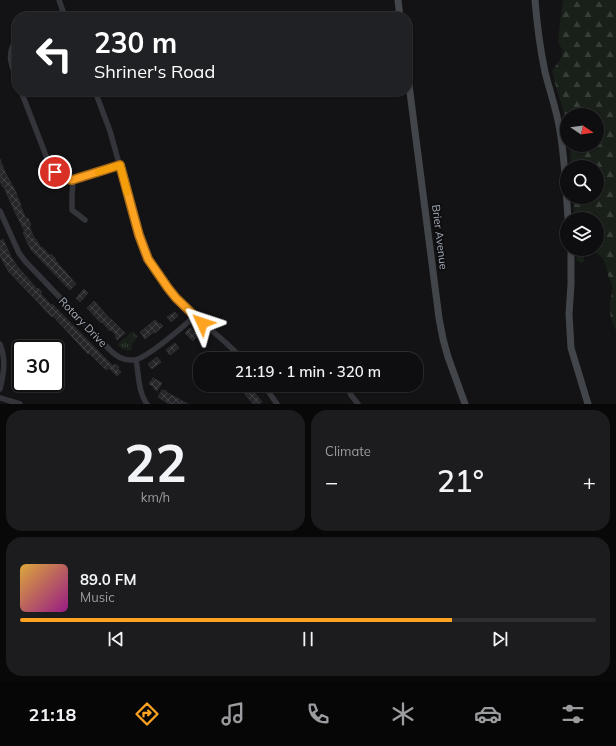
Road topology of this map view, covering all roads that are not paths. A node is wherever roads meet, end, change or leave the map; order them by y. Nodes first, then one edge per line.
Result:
1 (59, 0) edge
2 (398, 0) edge
3 (535, 0) edge
4 (63, 12) edge
5 (399, 12) edge
6 (12, 45) edge
7 (12, 66) edge
8 (23, 96) edge
9 (97, 96) edge
10 (410, 96) edge
11 (120, 165) junction
12 (72, 180) junction
13 (0, 211) edge
14 (568, 212) edge
15 (85, 220) dead end
16 (571, 256) edge
17 (195, 316) junction
18 (0, 344) edge
19 (236, 352) edge
20 (136, 360) junction
21 (0, 388) edge
22 (269, 392) edge
23 (350, 392) edge
24 (0, 398) edge
25 (20, 404) edge
26 (147, 404) edge
27 (277, 404) edge
28 (358, 404) edge
29 (465, 404) edge
30 (588, 404) edge

1 - 4 street
2 - 5 street
3 - 14 street
6 - 7 street
8 - 12 street
9 - 11 street
10 - 29 street, Brier Avenue
11 - 12 street
11 - 17 street
12 - 15 street
13 - 20 street, Rotary Drive
16 - 30 street
17 - 19 street
17 - 20 street
18 - 21 street
20 - 26 street
22 - 27 street
23 - 28 street
24 - 25 street

